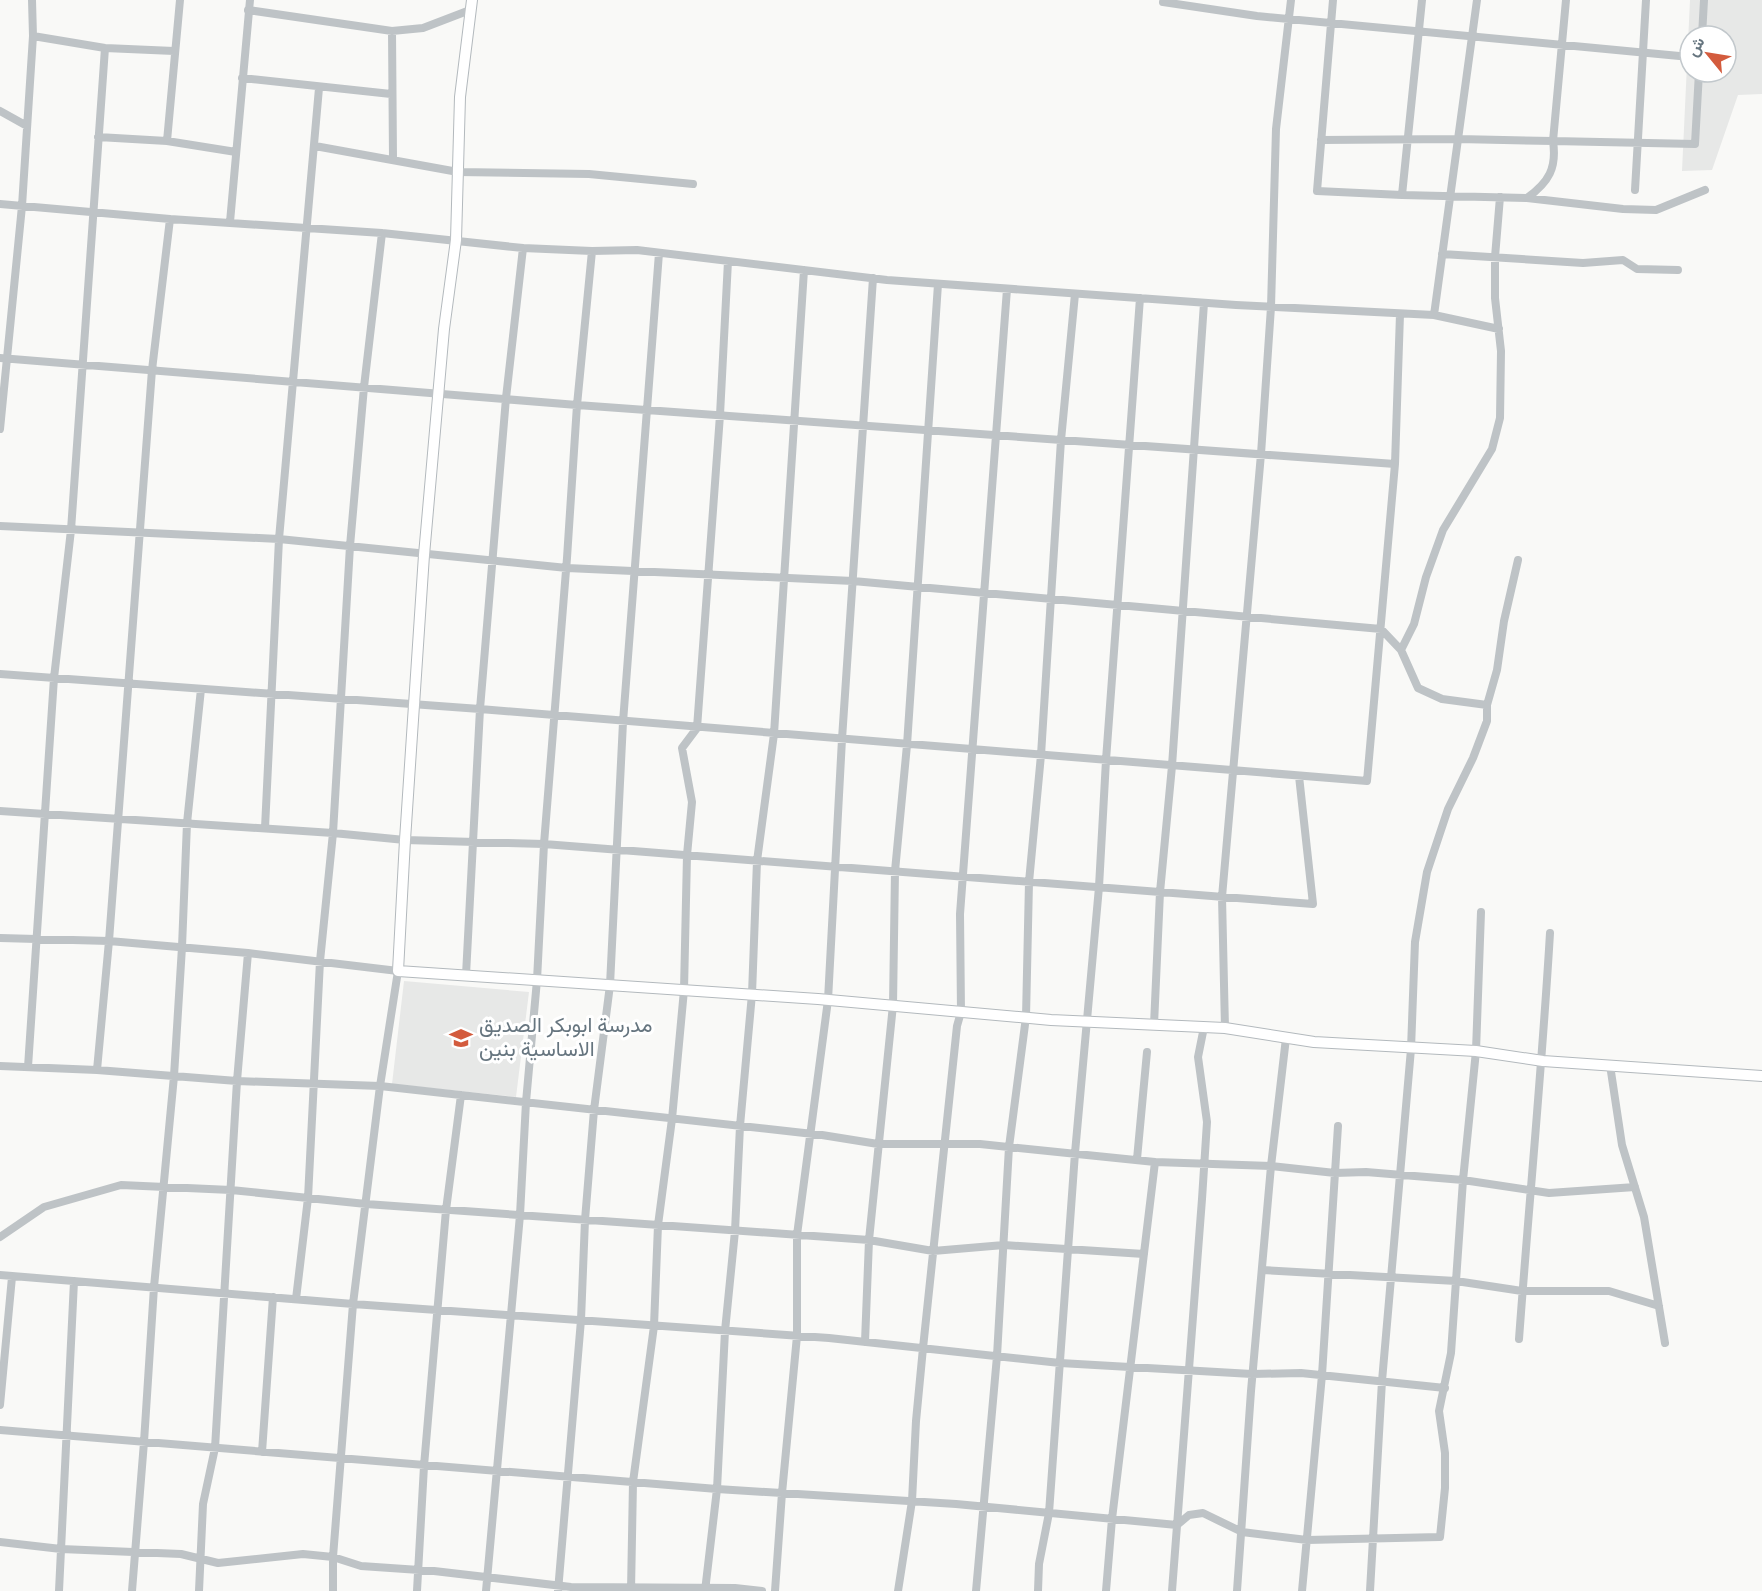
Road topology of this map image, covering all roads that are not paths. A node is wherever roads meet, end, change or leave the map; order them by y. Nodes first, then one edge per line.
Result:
1 (32, 0) edge
2 (180, 0) edge
3 (250, 0) edge
4 (1291, 0) edge
5 (1333, 0) edge
6 (1422, 0) edge
7 (1477, 0) edge
8 (1566, 0) edge
9 (1646, 0) edge
10 (1704, 0) edge
11 (1163, 2) dead end
12 (471, 5) edge
13 (248, 10) junction
14 (1288, 19) junction
15 (1331, 23) junction
16 (1703, 24) edge
17 (392, 31) junction
18 (1419, 32) junction
19 (33, 36) junction
20 (1472, 37) junction
21 (1563, 46) junction
22 (105, 48) junction
23 (174, 51) junction
24 (1643, 52) junction
25 (1678, 56) edge
26 (243, 78) junction
27 (1699, 84) edge
28 (319, 88) junction
29 (391, 94) junction
30 (0, 111) edge
31 (27, 126) junction
32 (98, 137) junction
33 (1458, 139) junction
34 (1321, 140) junction
35 (1408, 140) junction
36 (166, 141) junction
37 (1553, 141) junction
38 (1638, 142) junction
39 (315, 146) junction
40 (236, 152) junction
41 (393, 159) junction
42 (458, 172) junction
43 (693, 184) dead end
44 (1635, 190) dead end
45 (1705, 190) dead end
46 (1402, 195) junction
47 (1450, 196) junction
48 (1500, 197) junction
49 (1527, 198) junction
50 (0, 204) edge
51 (22, 206) junction
52 (92, 212) junction
53 (170, 219) junction
54 (230, 222) junction
55 (307, 227) junction
56 (381, 233) junction
57 (456, 240) junction
58 (523, 248) junction
59 (592, 251) junction
60 (659, 253) junction
61 (1442, 254) junction
62 (1495, 257) junction
63 (728, 261) junction
64 (804, 270) junction
65 (1678, 270) dead end
66 (873, 278) junction
67 (938, 284) junction
68 (1006, 289) junction
69 (1075, 294) junction
70 (1140, 298) junction
71 (1204, 303) junction
72 (1271, 307) junction
73 (1400, 314) junction
74 (1434, 315) junction
75 (1500, 329) junction
76 (4, 359) edge
77 (81, 365) junction
78 (152, 370) junction
79 (292, 381) junction
80 (364, 387) junction
81 (438, 394) junction
82 (506, 398) junction
83 (577, 405) junction
84 (645, 410) junction
85 (720, 415) junction
86 (794, 420) junction
87 (863, 425) junction
88 (0, 429) edge
89 (930, 430) junction
90 (997, 435) junction
91 (1062, 440) junction
92 (1130, 444) junction
93 (1193, 449) junction
94 (1262, 454) junction
95 (1395, 464) junction
96 (0, 526) edge
97 (71, 530) junction
98 (141, 534) junction
99 (279, 539) junction
100 (350, 546) junction
101 (424, 555) junction
102 (492, 559) junction
103 (1518, 560) dead end
104 (567, 568) junction
105 (634, 569) junction
106 (709, 576) junction
107 (784, 579) junction
108 (853, 581) junction
109 (918, 586) junction
110 (985, 592) junction
111 (1051, 599) junction
112 (1118, 605) junction
113 (1182, 611) junction
114 (1247, 617) junction
115 (1381, 629) junction
116 (1401, 650) junction
117 (0, 674) edge
118 (54, 678) junction
119 (129, 683) junction
120 (201, 689) junction
121 (272, 694) junction
122 (342, 698) junction
123 (414, 704) junction
124 (1487, 705) junction
125 (480, 709) junction
126 (554, 716) junction
127 (622, 722) junction
128 (697, 728) junction
129 (774, 734) junction
130 (842, 739) junction
131 (907, 745) junction
132 (973, 750) junction
133 (1041, 755) junction
134 (1107, 760) junction
135 (1172, 766) junction
136 (1234, 771) junction
137 (1299, 776) junction
138 (0, 811) edge
139 (46, 814) junction
140 (117, 819) junction
141 (187, 823) junction
142 (265, 828) junction
143 (333, 833) junction
144 (405, 840) junction
145 (473, 841) junction
146 (544, 844) junction
147 (617, 850) junction
148 (687, 855) junction
149 (757, 861) junction
150 (834, 867) junction
151 (895, 871) junction
152 (964, 877) junction
153 (1029, 882) junction
154 (1099, 887) junction
155 (1160, 892) junction
156 (1222, 897) junction
157 (1481, 912) dead end
158 (1550, 933) dead end
159 (0, 938) edge
160 (37, 939) junction
161 (109, 941) junction
162 (182, 947) junction
163 (248, 953) junction
164 (320, 961) junction
165 (398, 971) junction
166 (466, 975) junction
167 (537, 980) junction
168 (610, 985) junction
169 (684, 990) junction
170 (752, 994) junction
171 (828, 999) junction
172 (893, 1005) junction
173 (962, 1012) junction
174 (1026, 1017) junction
175 (1088, 1021) junction
176 (1154, 1025) junction
177 (1204, 1027) junction
178 (1225, 1028) junction
179 (1286, 1038) junction
180 (1411, 1049) junction
181 (1476, 1051) junction
182 (1147, 1052) dead end
183 (1543, 1061) junction
184 (1610, 1065) junction
185 (0, 1066) edge
186 (28, 1067) junction
187 (97, 1070) junction
188 (174, 1076) junction
189 (1762, 1076) edge
190 (237, 1081) junction
191 (313, 1084) junction
192 (380, 1086) junction
193 (461, 1095) junction
194 (526, 1102) junction
195 (594, 1110) junction
196 (672, 1119) junction
197 (740, 1126) junction
198 (1338, 1126) dead end
199 (809, 1134) junction
200 (878, 1144) junction
201 (944, 1144) junction
202 (1009, 1147) junction
203 (1075, 1153) junction
204 (1137, 1159) junction
205 (1155, 1162) junction
206 (1204, 1165) junction
207 (1271, 1166) junction
208 (1335, 1173) junction
209 (1401, 1176) junction
210 (1463, 1180) junction
211 (164, 1187) junction
212 (1635, 1187) junction
213 (231, 1191) junction
214 (1529, 1191) junction
215 (308, 1198) junction
216 (366, 1204) junction
217 (446, 1210) junction
218 (520, 1215) junction
219 (585, 1220) junction
220 (658, 1225) junction
221 (735, 1231) junction
222 (797, 1235) junction
223 (0, 1237) edge
224 (868, 1240) junction
225 (1004, 1245) junction
226 (1068, 1249) junction
227 (933, 1251) junction
228 (1144, 1254) junction
229 (1262, 1270) junction
230 (0, 1275) edge
231 (1329, 1275) junction
232 (12, 1277) junction
233 (1391, 1279) junction
234 (74, 1281) junction
235 (1456, 1281) junction
236 (154, 1287) junction
237 (1522, 1291) junction
238 (226, 1293) junction
239 (273, 1297) junction
240 (296, 1299) junction
241 (353, 1304) junction
242 (1659, 1306) junction
243 (438, 1310) junction
244 (510, 1315) junction
245 (581, 1320) junction
246 (654, 1326) junction
247 (725, 1331) junction
248 (797, 1336) junction
249 (1519, 1339) dead end
250 (865, 1342) junction
251 (1665, 1343) dead end
252 (923, 1348) junction
253 (997, 1356) junction
254 (1060, 1363) junction
255 (1130, 1365) junction
256 (1189, 1370) junction
257 (1252, 1374) junction
258 (1322, 1375) junction
259 (1382, 1381) junction
260 (1445, 1388) junction
261 (0, 1405) edge
262 (0, 1430) edge
263 (67, 1436) junction
264 (144, 1442) junction
265 (215, 1448) junction
266 (262, 1452) junction
267 (341, 1459) junction
268 (424, 1466) junction
269 (497, 1471) junction
270 (568, 1477) junction
271 (633, 1482) junction
272 (717, 1489) junction
273 (782, 1493) junction
274 (912, 1501) junction
275 (983, 1506) junction
276 (1049, 1513) junction
277 (1112, 1519) junction
278 (1177, 1525) junction
279 (1242, 1532) junction
280 (1373, 1539) junction
281 (1307, 1540) junction
282 (0, 1542) edge
283 (61, 1549) junction
284 (135, 1551) junction
285 (333, 1557) junction
286 (200, 1559) junction
287 (419, 1570) junction
288 (487, 1577) junction
289 (558, 1588) edge
290 (631, 1589) edge
291 (705, 1589) edge
292 (59, 1591) edge
293 (132, 1591) edge
294 (198, 1591) edge
295 (333, 1591) edge
296 (417, 1591) edge
297 (486, 1591) edge
298 (762, 1591) edge
299 (775, 1591) edge
300 (898, 1591) edge
301 (976, 1591) edge
302 (1038, 1591) edge
303 (1106, 1591) edge
304 (1172, 1591) edge
305 (1237, 1591) edge
306 (1302, 1591) edge
307 (1370, 1591) edge

1 - 19 street
2 - 23 street
3 - 13 street
4 - 14 street
5 - 15 street
6 - 18 street
7 - 20 street
8 - 21 street
9 - 24 street
10 - 16 street
11 - 14 street
12 - 17 street
12 - 42 street
13 - 17 street
13 - 26 street
14 - 15 street
14 - 72 street
15 - 18 street
15 - 34 street
17 - 29 street
18 - 20 street
18 - 35 street
19 - 22 street
19 - 31 street
20 - 21 street
20 - 33 street
21 - 24 street
21 - 37 street
22 - 23 street
22 - 32 street
23 - 36 street
24 - 25 street
24 - 38 street
26 - 28 street
26 - 40 street
27 - 38 street
28 - 29 street
28 - 39 street
29 - 41 street
30 - 31 street
31 - 51 street
32 - 36 street
32 - 52 street
33 - 35 street
33 - 37 street
33 - 47 street
34 - 35 street
34 - 46 street
35 - 46 street
36 - 40 street
37 - 38 street
37 - 49 street
38 - 44 street
39 - 41 street
39 - 55 street
40 - 54 street
41 - 42 street
42 - 43 street
42 - 57 street
45 - 49 street
46 - 47 street
47 - 48 street
47 - 61 street
48 - 49 street
48 - 62 street
50 - 51 street
51 - 52 street
51 - 76 street
52 - 53 street
52 - 77 street
53 - 54 street
53 - 78 street
54 - 55 street
55 - 56 street
55 - 79 street
56 - 57 street
56 - 80 street
57 - 58 street
57 - 81 street
58 - 59 street
58 - 82 street
59 - 60 street
59 - 83 street
60 - 63 street
60 - 84 street
61 - 62 street
61 - 74 street
62 - 65 street
62 - 75 street
63 - 64 street
63 - 85 street
64 - 66 street
64 - 86 street
66 - 67 street
66 - 87 street
67 - 68 street
67 - 89 street
68 - 69 street
68 - 90 street
69 - 70 street
69 - 91 street
70 - 71 street
70 - 92 street
71 - 72 street
71 - 93 street
72 - 73 street
72 - 94 street
73 - 74 street
73 - 95 street
74 - 75 street
75 - 116 street
76 - 77 street
76 - 88 street
77 - 78 street
77 - 97 street
78 - 79 street
78 - 98 street
79 - 80 street
79 - 99 street
80 - 81 street
80 - 100 street
81 - 82 street
81 - 101 street
82 - 83 street
82 - 102 street
83 - 84 street
83 - 104 street
84 - 85 street
84 - 105 street
85 - 86 street
85 - 106 street
86 - 87 street
86 - 107 street
87 - 89 street
87 - 108 street
89 - 90 street
89 - 109 street
90 - 91 street
90 - 110 street
91 - 92 street
91 - 111 street
92 - 93 street
92 - 112 street
93 - 94 street
93 - 113 street
94 - 95 street
94 - 114 street
95 - 115 street
96 - 97 street
97 - 98 street
97 - 118 street
98 - 99 street
98 - 119 street
99 - 100 street
99 - 121 street
100 - 101 street
100 - 122 street
101 - 102 street
101 - 123 street
102 - 104 street
102 - 125 street
103 - 124 street
104 - 105 street
104 - 126 street
105 - 106 street
105 - 127 street
106 - 107 street
106 - 128 street
107 - 108 street
107 - 129 street
108 - 109 street
108 - 130 street
109 - 110 street
109 - 131 street
110 - 111 street
110 - 132 street
111 - 112 street
111 - 133 street
112 - 113 street
112 - 134 street
113 - 114 street
113 - 135 street
114 - 115 street
114 - 136 street
115 - 116 street
115 - 137 street
116 - 124 street
117 - 118 street
118 - 119 street
118 - 139 street
119 - 120 street
119 - 140 street
120 - 121 street
120 - 141 street
121 - 122 street
121 - 142 street
122 - 123 street
122 - 143 street
123 - 125 street
123 - 144 street
124 - 180 street
125 - 126 street
125 - 145 street
126 - 127 street
126 - 146 street
127 - 128 street
127 - 147 street
128 - 129 street
128 - 148 street
129 - 130 street
129 - 149 street
130 - 131 street
130 - 150 street
131 - 132 street
131 - 151 street
132 - 133 street
132 - 152 street
133 - 134 street
133 - 153 street
134 - 135 street
134 - 154 street
135 - 136 street
135 - 155 street
136 - 137 street
136 - 156 street
137 - 156 street
138 - 139 street
139 - 140 street
139 - 160 street
140 - 141 street
140 - 161 street
141 - 142 street
141 - 162 street
142 - 143 street
143 - 144 street
143 - 164 street
144 - 145 street
144 - 165 street
145 - 146 street
145 - 166 street
146 - 147 street
146 - 167 street
147 - 148 street
147 - 168 street
148 - 149 street
148 - 169 street
149 - 150 street
149 - 170 street
150 - 151 street
150 - 171 street
151 - 152 street
151 - 172 street
152 - 153 street
152 - 173 street
153 - 154 street
153 - 174 street
154 - 155 street
154 - 175 street
155 - 156 street
155 - 176 street
156 - 178 street
157 - 181 street
158 - 183 street
159 - 160 street
160 - 161 street
160 - 186 street
161 - 162 street
161 - 187 street
162 - 163 street
162 - 188 street
163 - 164 street
163 - 190 street
164 - 165 street
164 - 191 street
165 - 166 street
165 - 192 street
166 - 167 street
167 - 168 street
167 - 194 street
168 - 169 street
168 - 195 street
169 - 170 street
169 - 196 street
170 - 171 street
170 - 197 street
171 - 172 street
171 - 199 street
172 - 173 street
172 - 200 street
173 - 174 street
173 - 201 street
174 - 175 street
174 - 202 street
175 - 176 street
175 - 203 street
176 - 177 street
177 - 178 street
177 - 206 street
178 - 179 street
179 - 180 street
179 - 207 street
180 - 181 street
180 - 209 street
181 - 183 street
181 - 210 street
182 - 204 street
183 - 184 street
183 - 214 street
184 - 189 street
184 - 212 street
185 - 186 street
186 - 187 street
187 - 188 street
188 - 190 street
188 - 211 street
190 - 191 street
190 - 213 street
191 - 192 street
191 - 215 street
192 - 193 street
192 - 216 street
193 - 194 street
193 - 217 street
194 - 195 street
194 - 218 street
195 - 196 street
195 - 219 street
196 - 197 street
196 - 220 street
197 - 199 street
197 - 221 street
198 - 208 street
199 - 200 street
199 - 222 street
200 - 201 street
200 - 224 street
201 - 202 street
201 - 227 street
202 - 203 street
202 - 225 street
203 - 204 street
203 - 226 street
204 - 205 street
205 - 206 street
205 - 228 street
206 - 207 street
206 - 256 street
207 - 208 street
207 - 229 street
208 - 209 street
208 - 231 street
209 - 210 street
209 - 233 street
210 - 214 street
210 - 235 street
211 - 213 street
211 - 223 street
211 - 236 street
212 - 214 street
212 - 242 street
213 - 215 street
213 - 238 street
214 - 237 street
215 - 216 street
215 - 240 street
216 - 217 street
216 - 241 street
217 - 218 street
217 - 243 street
218 - 219 street
218 - 244 street
219 - 220 street
219 - 245 street
220 - 221 street
220 - 246 street
221 - 222 street
221 - 247 street
222 - 224 street
222 - 248 street
224 - 227 street
224 - 250 street
225 - 226 street
225 - 227 street
225 - 253 street
226 - 228 street
226 - 254 street
227 - 252 street
228 - 255 street
229 - 231 street
229 - 257 street
230 - 232 street
231 - 233 street
231 - 258 street
232 - 234 street
232 - 261 street
233 - 235 street
233 - 259 street
234 - 236 street
234 - 263 street
235 - 237 street
235 - 260 street
236 - 238 street
236 - 264 street
237 - 242 street
237 - 249 street
238 - 239 street
238 - 265 street
239 - 240 street
239 - 266 street
240 - 241 street
241 - 243 street
241 - 267 street
242 - 251 street
243 - 244 street
243 - 268 street
244 - 245 street
244 - 269 street
245 - 246 street
245 - 270 street
246 - 247 street
246 - 271 street
247 - 248 street
247 - 272 street
248 - 250 street
248 - 273 street
250 - 252 street
252 - 253 street
252 - 274 street
253 - 254 street
253 - 275 street
254 - 255 street
254 - 276 street
255 - 256 street
255 - 277 street
256 - 257 street
256 - 278 street
257 - 258 street
257 - 279 street
258 - 259 street
258 - 281 street
259 - 260 street
259 - 280 street
260 - 280 street
262 - 263 street
263 - 264 street
263 - 283 street
264 - 265 street
264 - 284 street
265 - 266 street
265 - 286 street
266 - 267 street
267 - 268 street
267 - 285 street
268 - 269 street
268 - 287 street
269 - 270 street
269 - 288 street
270 - 271 street
270 - 289 street
271 - 272 street
271 - 290 street
272 - 273 street
272 - 291 street
273 - 274 street
273 - 299 street
274 - 275 street
274 - 300 street
275 - 276 street
275 - 301 street
276 - 277 street
276 - 302 street
277 - 278 street
277 - 303 street
278 - 279 street
278 - 304 street
279 - 281 street
279 - 305 street
280 - 281 street
280 - 307 street
281 - 306 street
282 - 283 street
283 - 284 street
283 - 292 street
284 - 286 street
284 - 293 street
285 - 286 street
285 - 287 street
285 - 295 street
286 - 294 street
287 - 288 street
287 - 296 street
288 - 289 street
288 - 297 street
289 - 290 street
290 - 291 street
291 - 298 street

